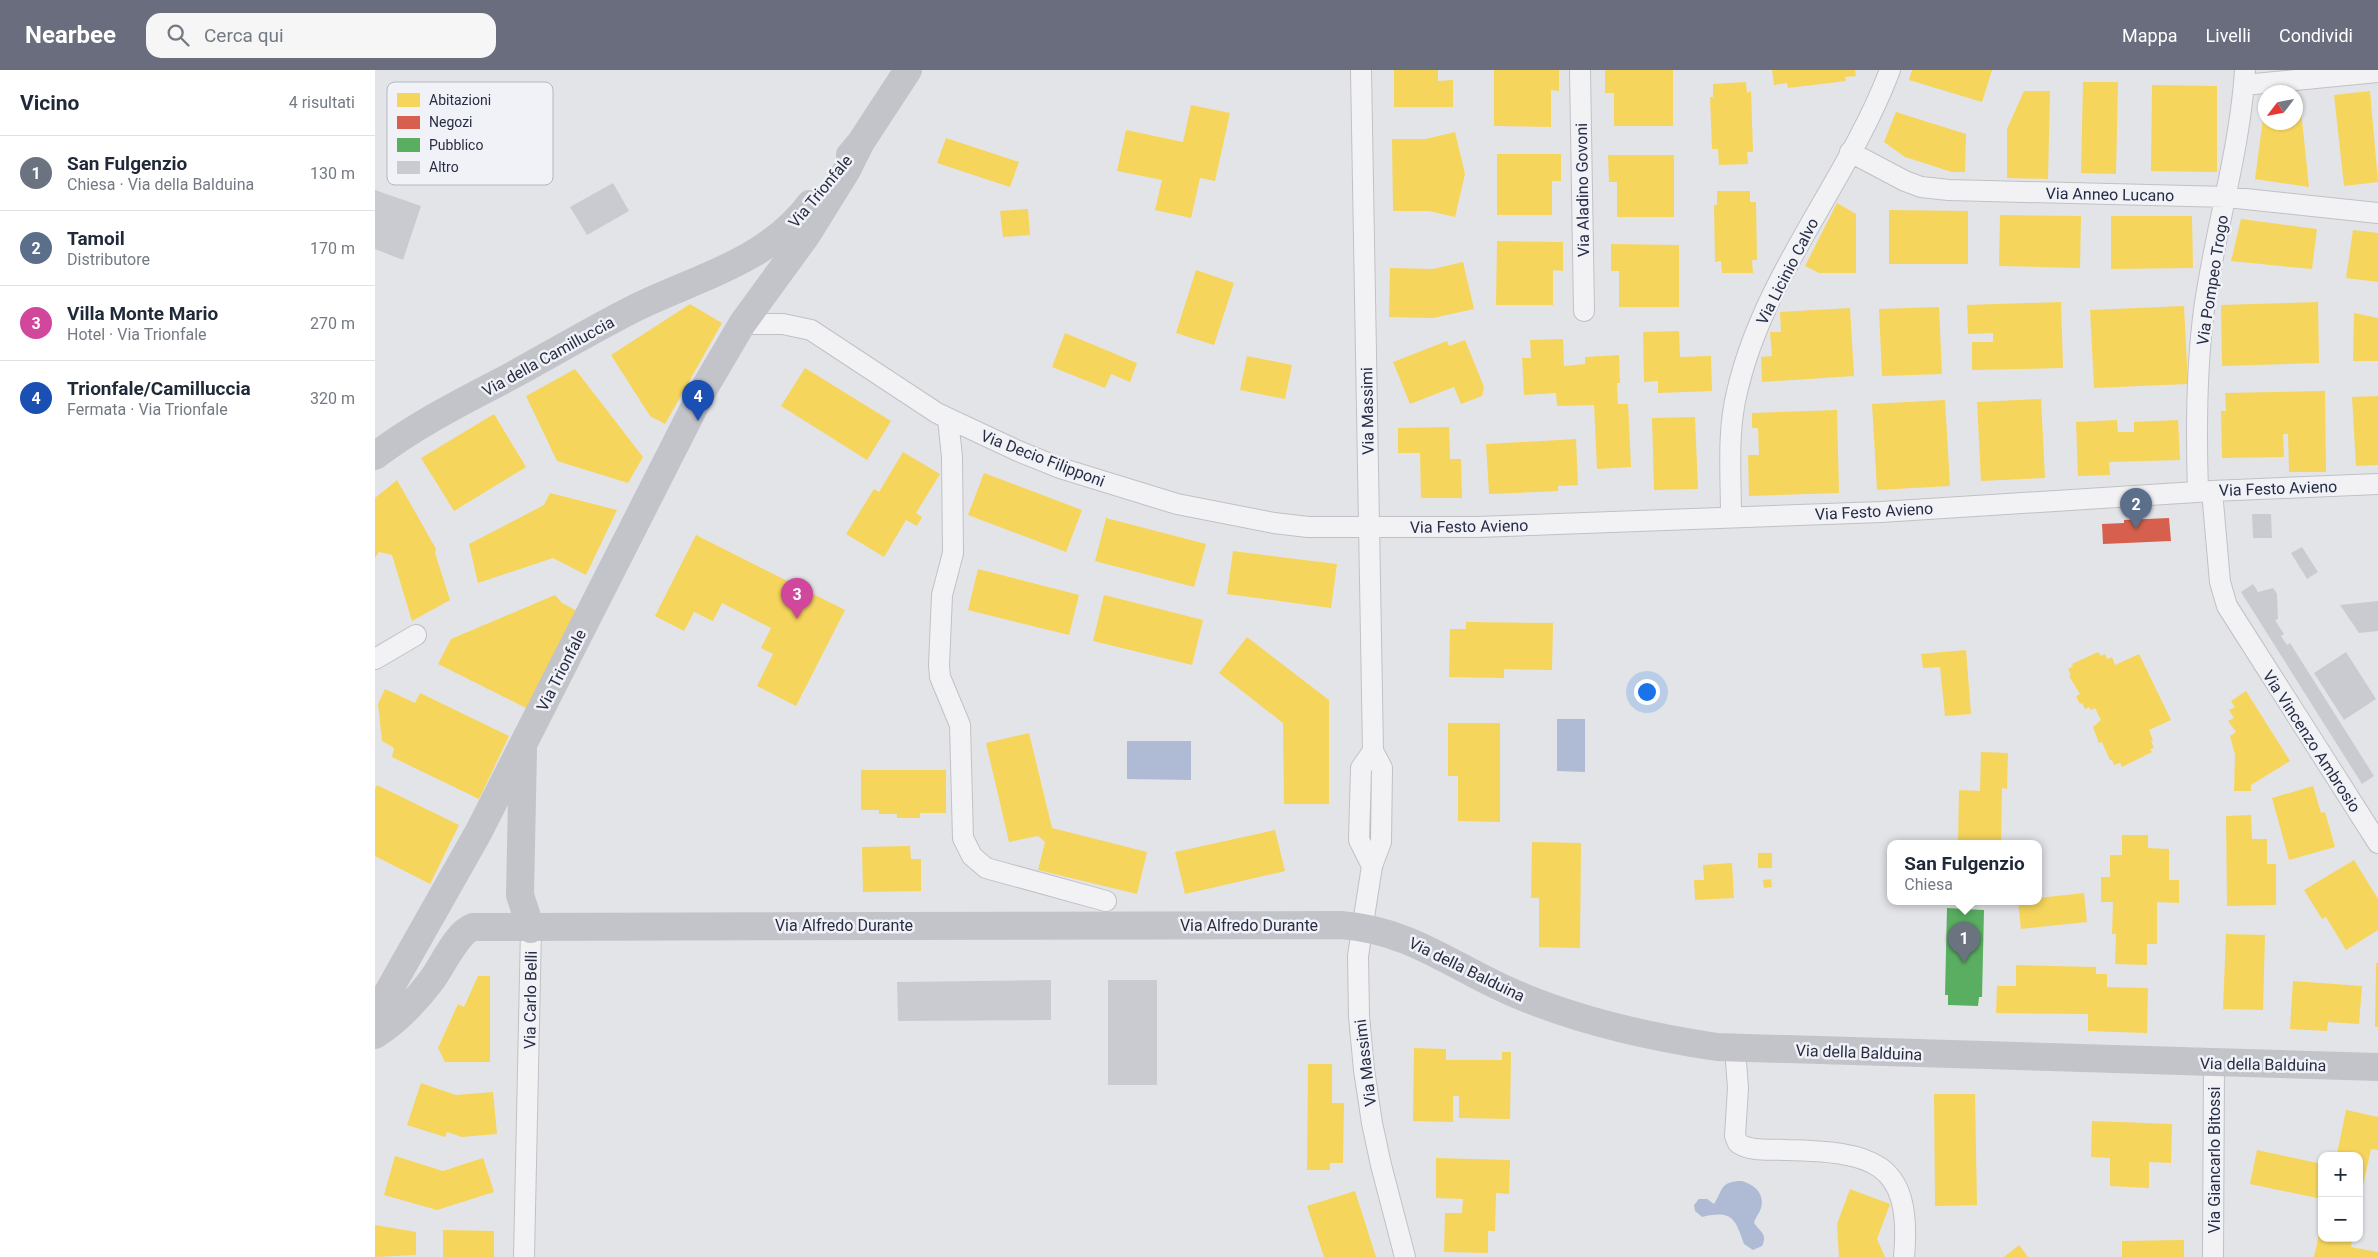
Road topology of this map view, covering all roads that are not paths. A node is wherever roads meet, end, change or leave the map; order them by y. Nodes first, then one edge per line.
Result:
1 (909, 70) edge
2 (1361, 70) edge
3 (1580, 70) edge
4 (1890, 70) edge
5 (2378, 72) edge
6 (2245, 78) edge
7 (861, 142) junction
8 (1850, 152) junction
9 (2227, 197) junction
10 (2378, 213) edge
11 (728, 269) junction
12 (1584, 311) dead end
13 (742, 324) junction
14 (949, 419) junction
15 (375, 456) edge
16 (2378, 484) edge
17 (2205, 492) junction
18 (1731, 517) junction
19 (1369, 527) junction
20 (417, 634) dead end
21 (2247, 639) joint
22 (375, 659) edge
23 (523, 744) junction
24 (2378, 843) edge
25 (1106, 901) dead end
26 (1361, 927) junction
27 (531, 929) junction
28 (375, 1015) edge
29 (375, 1035) edge
30 (1735, 1048) junction
31 (2213, 1063) junction
32 (2378, 1067) edge
33 (524, 1257) edge
34 (1405, 1257) edge
35 (1904, 1257) edge
36 (2213, 1257) edge

1 - 7 street, Via Trionfale
2 - 19 street, Via Massimi
3 - 12 street, Via Aladino Govoni
4 - 8 street, Via Licinio Calvo
5 - 6 street
6 - 9 street, Via Pompeo Trogo
7 - 11 street, Via Trionfale
7 - 13 street, Via Trionfale
8 - 9 street, Via Anneo Lucano
8 - 18 street, Via Licinio Calvo
9 - 10 street, Via Anneo Lucano
9 - 17 street, Via Pompeo Trogo
11 - 13 street, Via Trionfale
11 - 15 street, Via della Camilluccia
13 - 14 street, Via Decio Filipponi
13 - 23 street, Via Trionfale
14 - 19 street, Via Decio Filipponi
14 - 25 street
16 - 17 street, Via Festo Avieno
17 - 18 street, Via Festo Avieno
17 - 21 street, Via Pompeo Trogo
18 - 19 street, Via Festo Avieno
19 - 26 street, Via Massimi
20 - 22 street
21 - 24 street, Via Vincenzo Ambrosio
23 - 27 street, Via Carlo Belli
23 - 28 street, Via Trionfale
26 - 27 street, Via Alfredo Durante
26 - 30 street, Via della Balduina
26 - 34 street, Via Massimi
27 - 29 street, Via Alfredo Durante
27 - 33 street, Via Carlo Belli
30 - 31 street, Via della Balduina
30 - 35 street
31 - 32 street, Via della Balduina
31 - 36 street, Via Giancarlo Bitossi

